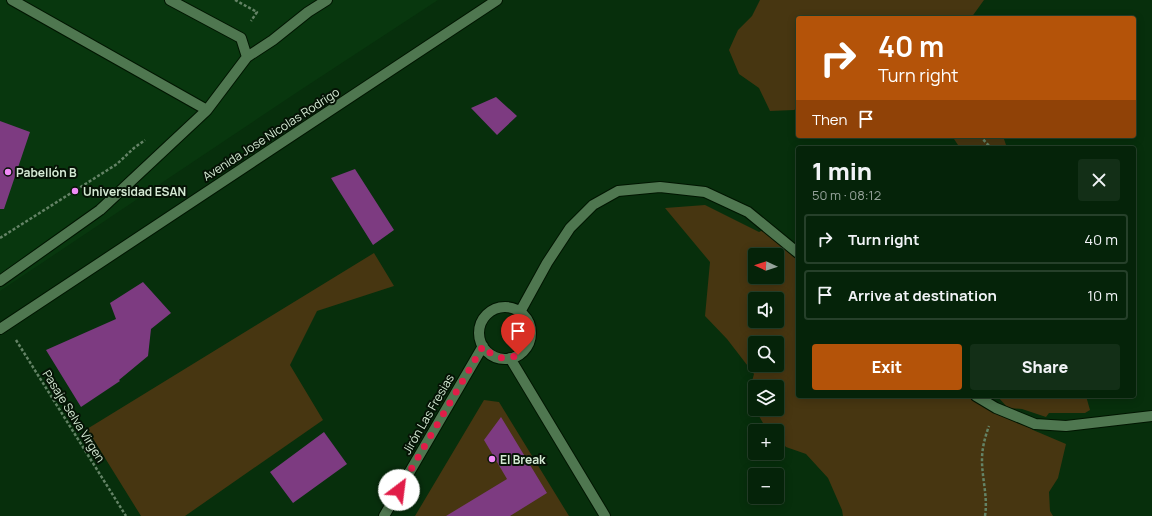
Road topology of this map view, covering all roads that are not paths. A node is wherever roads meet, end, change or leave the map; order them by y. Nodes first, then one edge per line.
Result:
1 (12, 0) edge
2 (170, 0) edge
3 (327, 0) edge
4 (497, 0) edge
5 (247, 57) junction
6 (207, 110) junction
7 (796, 251) edge
8 (2, 278) edge
9 (520, 312) junction
10 (3, 327) edge
11 (483, 346) junction
12 (510, 358) junction
13 (979, 398) edge
14 (1152, 416) edge
15 (384, 516) edge
16 (605, 516) edge

1 - 6 street
2 - 5 street
3 - 5 street
4 - 10 street, Avenida Jose Nicolas Rodrigo
5 - 6 street
6 - 8 street
7 - 9 street
9 - 11 street
9 - 12 street
11 - 12 street
11 - 15 street, Jirón Las Fresias
12 - 16 street
13 - 14 street

